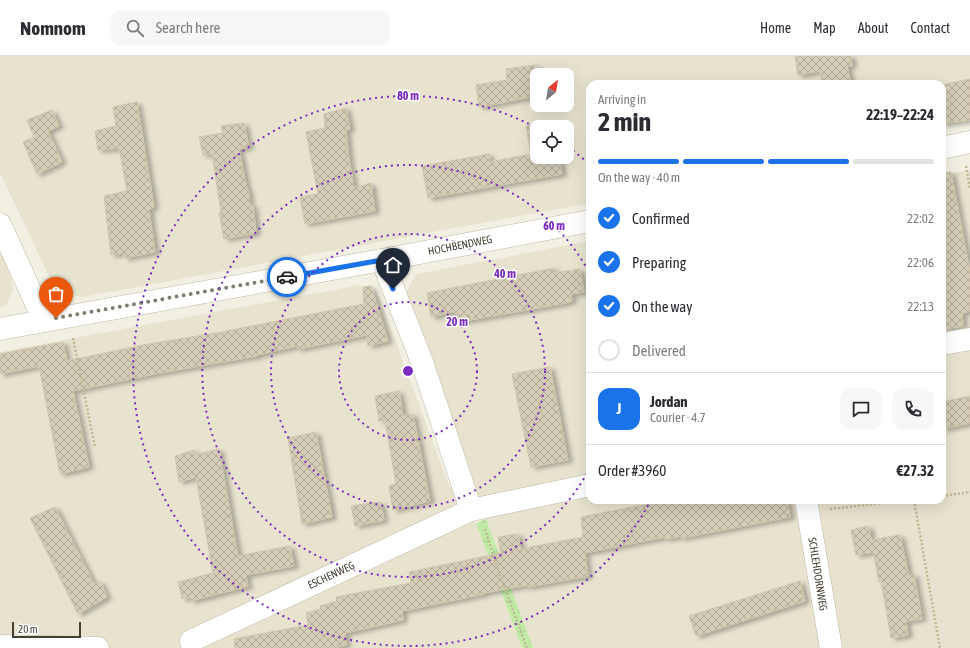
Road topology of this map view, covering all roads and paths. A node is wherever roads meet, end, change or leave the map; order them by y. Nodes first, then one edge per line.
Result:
1 (970, 142) edge
2 (946, 147) edge
3 (586, 222) edge
4 (0, 224) edge
5 (382, 260) junction
6 (69, 316) junction
7 (44, 321) junction
8 (0, 328) edge
9 (970, 339) edge
10 (946, 343) edge
11 (95, 447) dead end
12 (586, 486) edge
13 (970, 492) edge
14 (946, 495) edge
15 (841, 504) edge
16 (915, 504) edge
17 (807, 506) edge
18 (471, 510) junction
19 (191, 641) dead end
20 (0, 646) edge
21 (98, 648) edge
22 (527, 648) edge
23 (830, 648) edge
24 (940, 648) edge

1 - 2 street
3 - 5 street, HOCHBENDWEG
4 - 7 street
5 - 6 street, HOCHBENDWEG
5 - 18 street
6 - 7 street, HOCHBENDWEG
6 - 11 path
7 - 8 street, HOCHBENDWEG
9 - 10 street
12 - 18 street, ESCHENWEG
13 - 14 path
15 - 17 path
16 - 24 path
17 - 23 street, SCHLEHDORNWEG
18 - 19 street, ESCHENWEG
18 - 22 path
20 - 21 street

